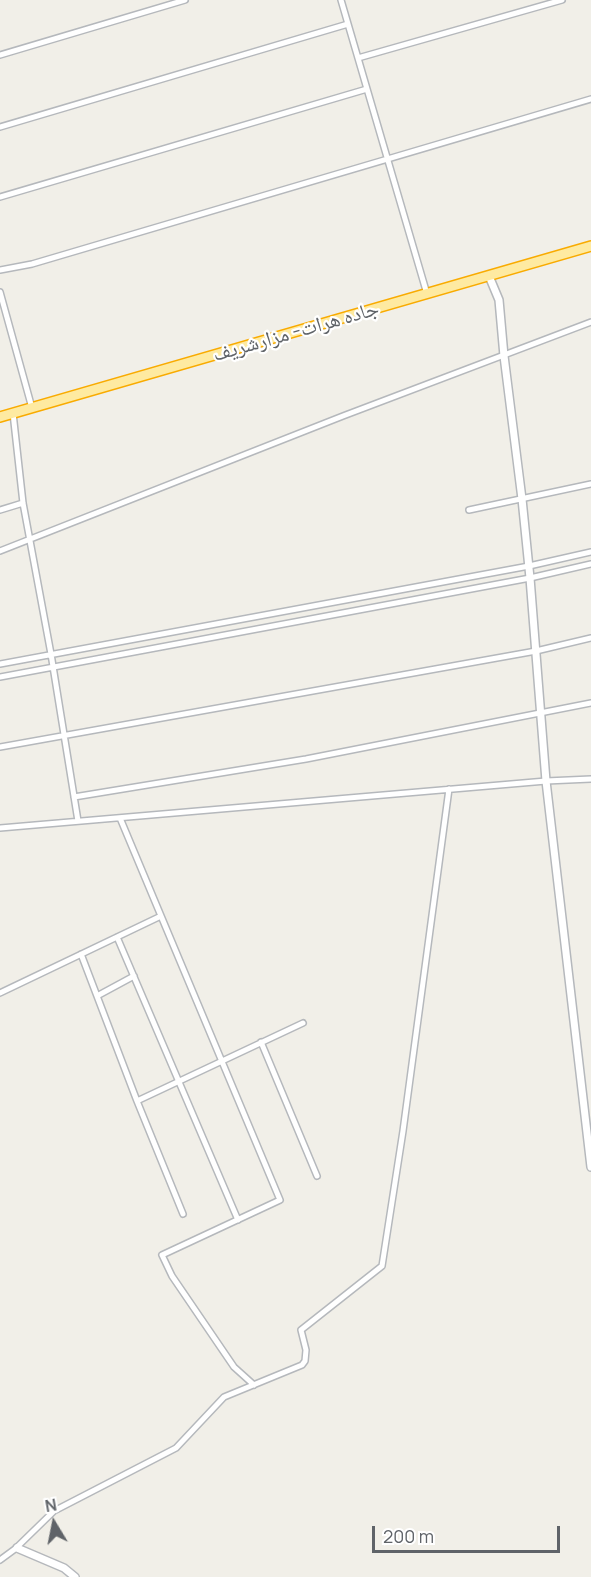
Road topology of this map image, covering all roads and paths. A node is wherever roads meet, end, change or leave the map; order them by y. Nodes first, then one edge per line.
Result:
1 (185, 0) edge
2 (340, 0) edge
3 (562, 0) edge
4 (348, 24) junction
5 (0, 55) edge
6 (358, 58) junction
7 (367, 89) junction
8 (591, 99) edge
9 (0, 127) edge
10 (387, 159) junction
11 (0, 196) edge
12 (591, 246) edge
13 (0, 270) edge
14 (489, 276) junction
15 (0, 292) edge
16 (427, 294) junction
17 (591, 322) edge
18 (504, 356) junction
19 (32, 408) junction
20 (13, 413) junction
21 (0, 417) edge
22 (591, 484) edge
23 (522, 499) junction
24 (22, 503) junction
25 (0, 510) edge
26 (469, 510) dead end
27 (29, 540) junction
28 (0, 550) edge
29 (591, 552) edge
30 (591, 564) edge
31 (529, 566) junction
32 (530, 578) junction
33 (591, 639) edge
34 (536, 651) junction
35 (51, 654) junction
36 (0, 664) edge
37 (53, 667) junction
38 (0, 677) edge
39 (591, 703) edge
40 (540, 712) junction
41 (64, 735) junction
42 (0, 747) edge
43 (591, 779) edge
44 (546, 781) junction
45 (449, 789) junction
46 (74, 797) junction
47 (120, 818) junction
48 (78, 821) junction
49 (0, 828) edge
50 (161, 916) junction
51 (117, 937) junction
52 (81, 954) junction
53 (134, 976) junction
54 (0, 993) edge
55 (97, 996) junction
56 (303, 1023) dead end
57 (261, 1042) junction
58 (222, 1060) junction
59 (179, 1081) junction
60 (137, 1101) junction
61 (591, 1167) edge
62 (317, 1176) dead end
63 (183, 1214) dead end
64 (238, 1220) junction
65 (254, 1385) junction
66 (17, 1548) junction
67 (0, 1560) edge
68 (75, 1577) edge

1 - 5 street
2 - 4 street
3 - 6 street
4 - 6 street
4 - 9 street
6 - 7 street
7 - 10 street
7 - 11 street
8 - 10 street
10 - 13 street
10 - 16 street
12 - 14 highway, جاده هرات- مزارشریف
14 - 16 highway, جاده هرات- مزارشریف
14 - 18 street
15 - 19 street
16 - 19 highway, جاده هرات- مزارشریف
17 - 18 street
18 - 23 street
18 - 27 street
19 - 20 highway, جاده هرات- مزارشریف
20 - 21 highway, جاده هرات- مزارشریف
20 - 24 street
22 - 23 street
23 - 26 street
23 - 31 street
24 - 25 street
24 - 27 street
27 - 28 street
27 - 35 street
29 - 31 street
30 - 32 street
31 - 32 street
31 - 35 street
32 - 34 street
32 - 37 street
33 - 34 street
34 - 40 street
34 - 41 street
35 - 36 street
35 - 37 street
37 - 38 street
37 - 41 street
39 - 40 street
40 - 44 street
40 - 46 street
41 - 42 street
41 - 46 street
43 - 44 street
44 - 45 street
44 - 61 street
45 - 47 street
45 - 65 street
46 - 48 street
47 - 48 street
47 - 50 street
48 - 49 street
50 - 51 street
50 - 58 street
51 - 52 street
51 - 53 street
52 - 54 street
52 - 55 street
53 - 55 street
53 - 59 street
55 - 60 street
56 - 57 street
57 - 58 street
57 - 62 street
58 - 59 street
58 - 64 street
59 - 60 street
59 - 64 street
60 - 63 street
64 - 65 street
65 - 66 street
66 - 67 street
66 - 68 street

